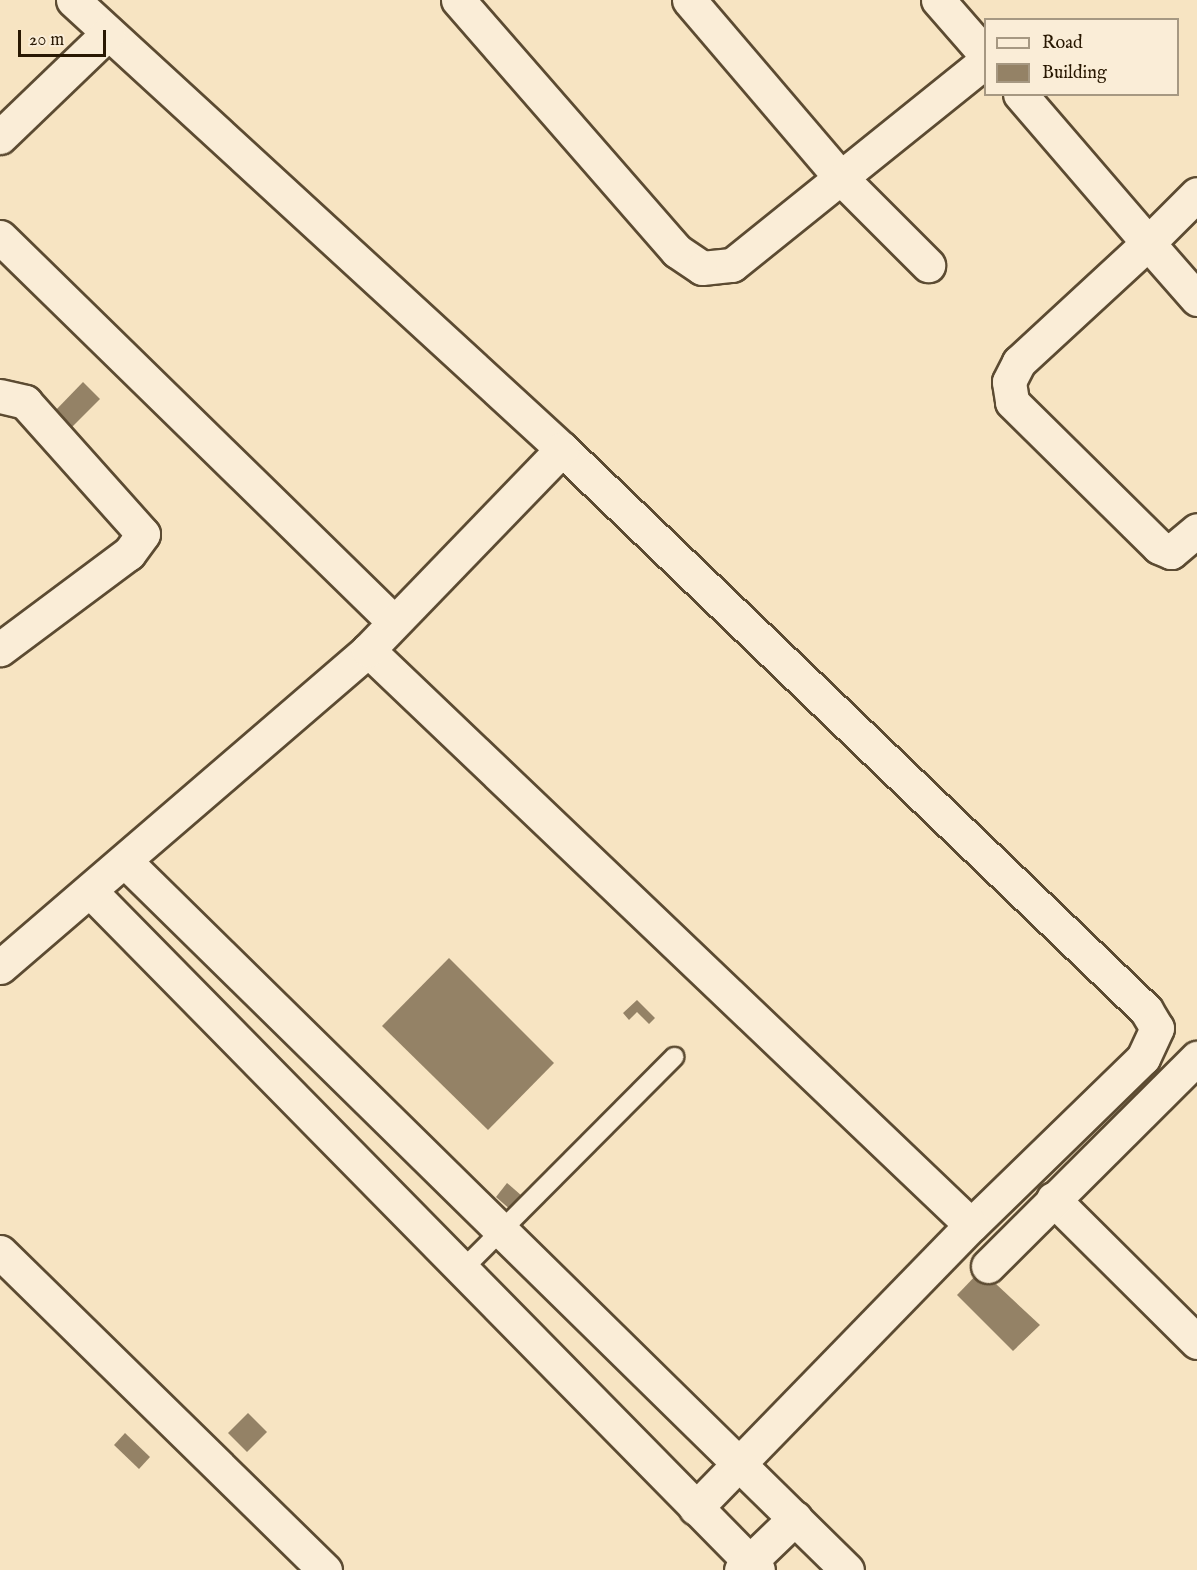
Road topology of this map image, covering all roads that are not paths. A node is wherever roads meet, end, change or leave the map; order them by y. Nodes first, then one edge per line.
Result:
1 (73, 0) edge
2 (458, 0) edge
3 (689, 0) edge
4 (938, 0) edge
5 (108, 33) junction
6 (984, 53) edge
7 (984, 63) edge
8 (1022, 96) edge
9 (0, 137) edge
10 (842, 179) junction
11 (1197, 194) edge
12 (0, 237) edge
13 (1148, 243) junction
14 (928, 265) dead end
15 (1197, 299) edge
16 (0, 396) edge
17 (562, 448) junction
18 (1197, 530) edge
19 (393, 621) junction
20 (0, 649) edge
21 (368, 650) junction
22 (127, 863) junction
23 (91, 892) junction
24 (0, 967) edge
25 (674, 1057) dead end
26 (1190, 1075) edge
27 (1053, 1199) junction
28 (971, 1225) junction
29 (500, 1231) junction
30 (0, 1252) edge
31 (988, 1266) dead end
32 (462, 1270) junction
33 (1197, 1342) edge
34 (736, 1465) junction
35 (696, 1508) junction
36 (795, 1518) junction
37 (749, 1567) edge
38 (325, 1570) edge
39 (847, 1570) edge

1 - 5 street
2 - 10 street
3 - 10 street
4 - 6 street
5 - 9 street
5 - 17 street
7 - 10 street
8 - 13 street
10 - 14 street
11 - 13 street
12 - 19 street
13 - 15 street
13 - 18 street
16 - 20 street
17 - 19 street
17 - 28 street
19 - 21 street
21 - 22 street
21 - 28 street
22 - 23 street
22 - 29 street
23 - 24 street
23 - 32 street
25 - 29 lane
26 - 27 street
27 - 31 street
27 - 33 street
28 - 34 street
29 - 32 lane
29 - 34 street
30 - 38 street
32 - 35 street
34 - 35 street
34 - 36 street
35 - 37 street
36 - 37 street
36 - 39 street

